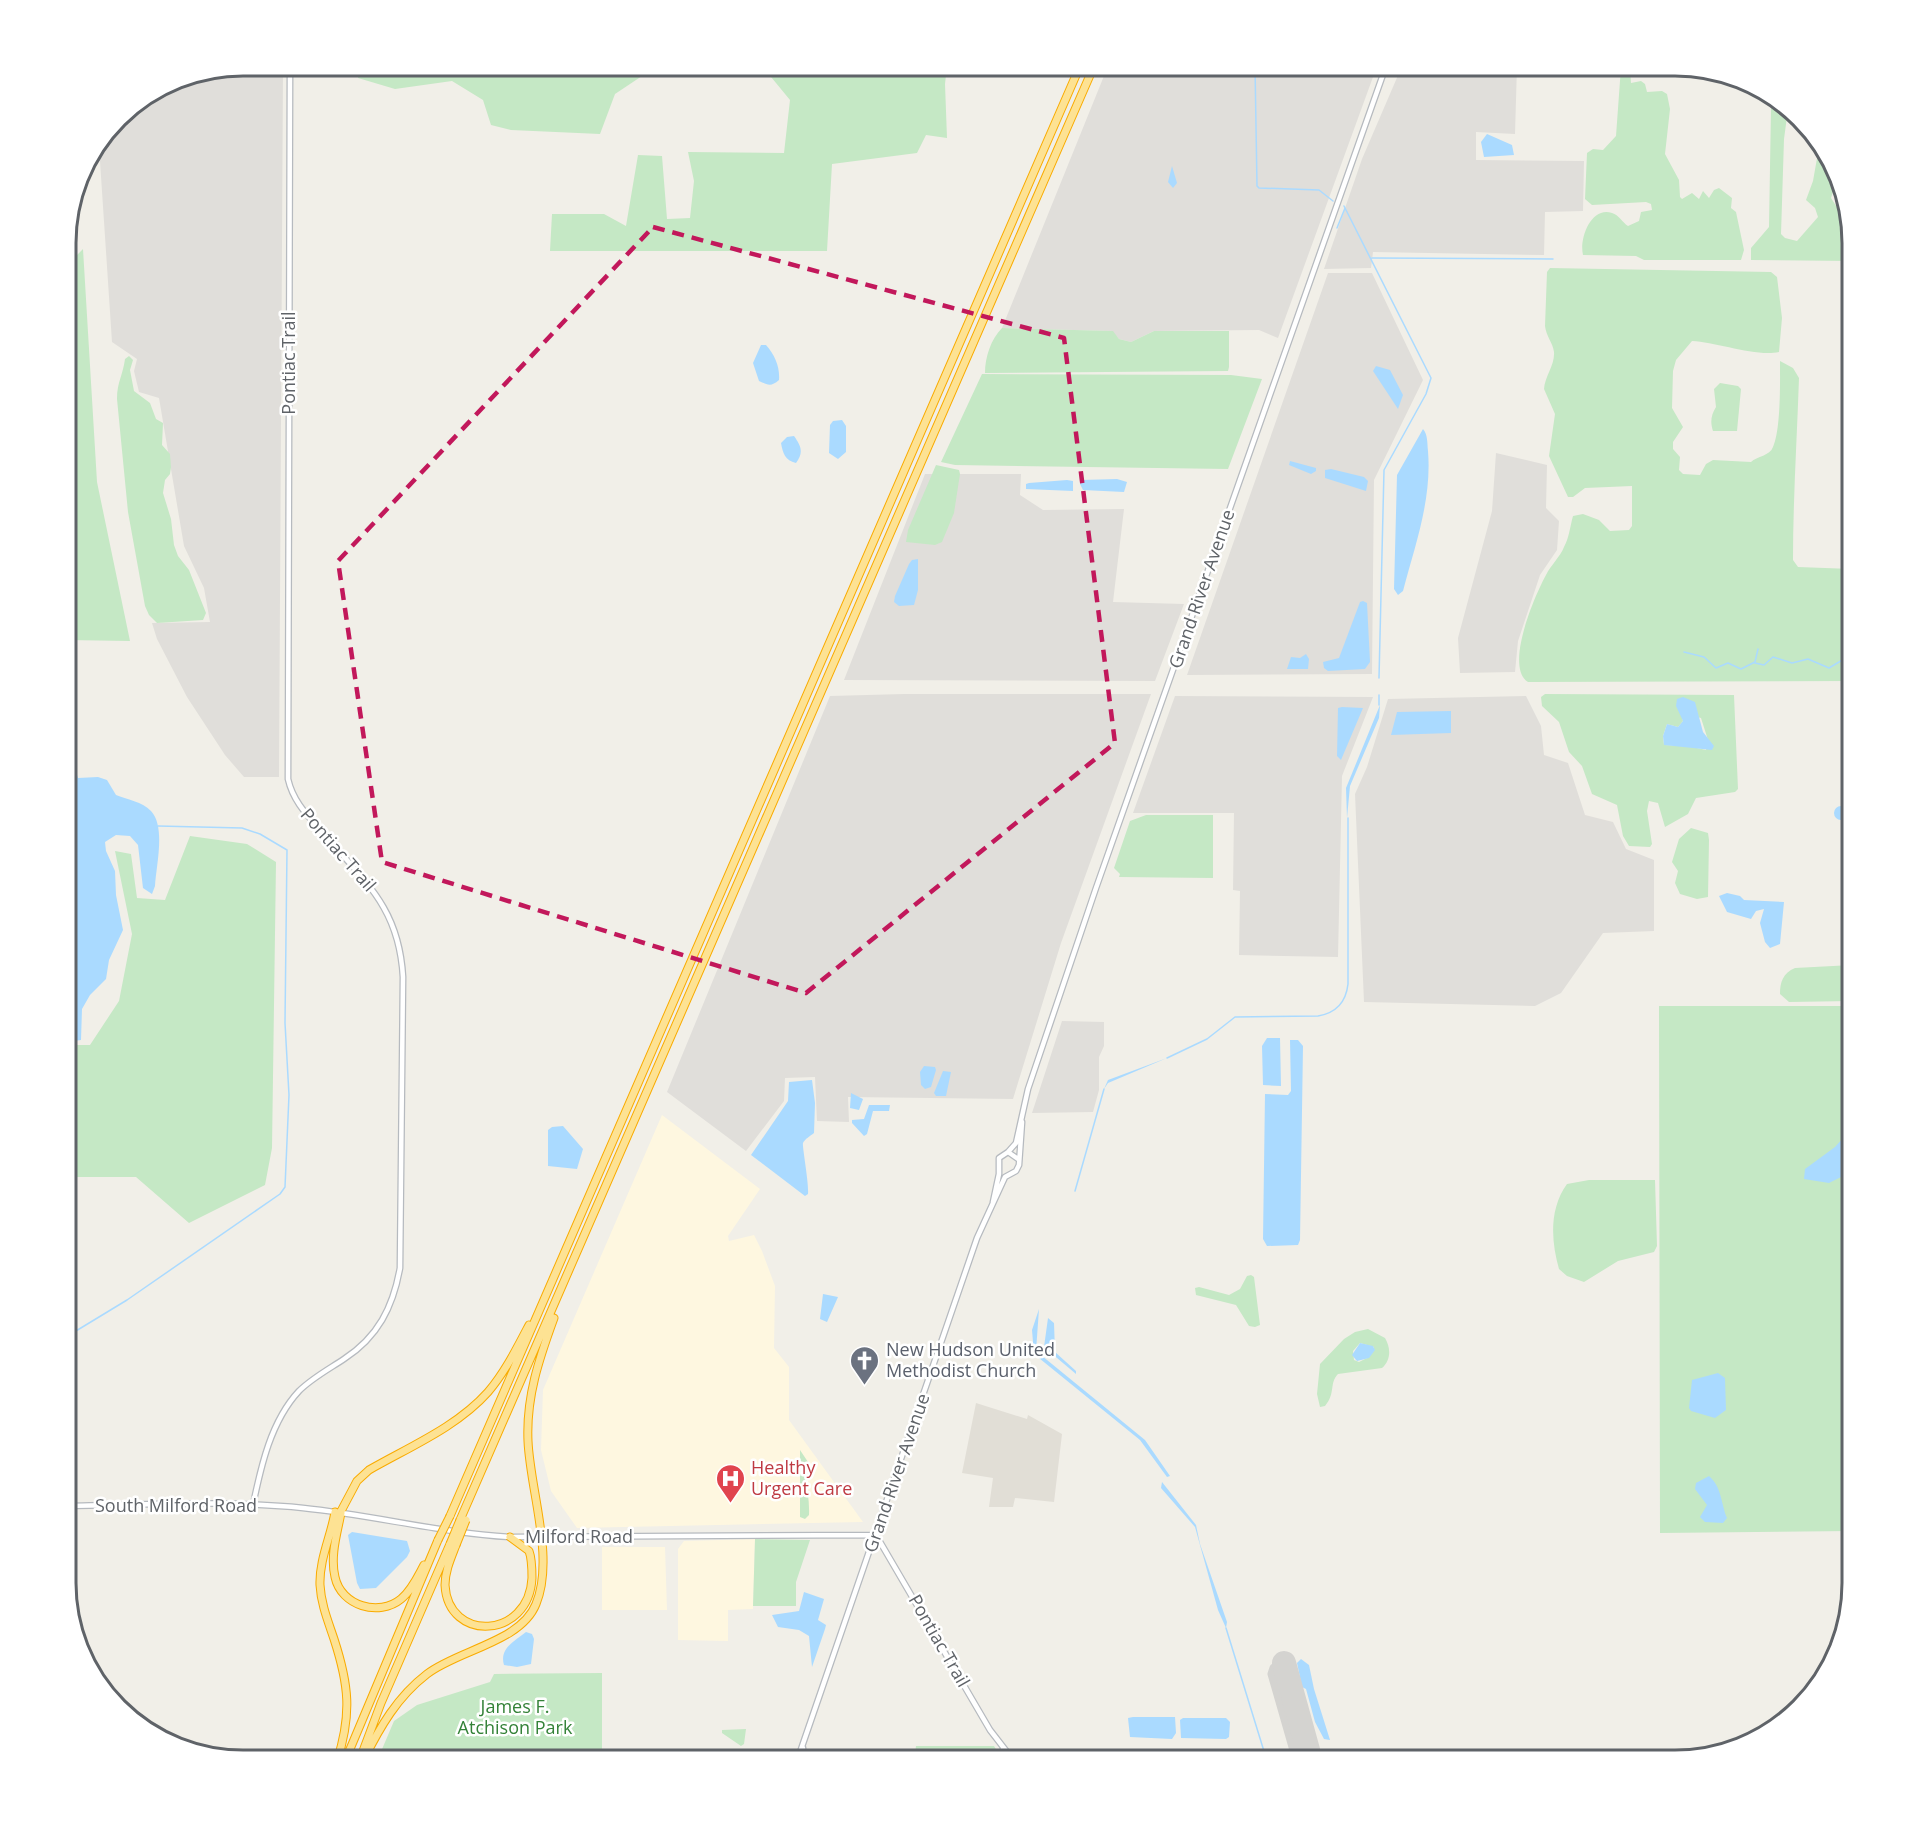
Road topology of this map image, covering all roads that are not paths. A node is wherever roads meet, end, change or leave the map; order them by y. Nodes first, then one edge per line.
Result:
1 (290, 77) edge
2 (1075, 77) edge
3 (1089, 77) edge
4 (1382, 77) edge
5 (1022, 1113) junction
6 (1008, 1152) junction
7 (1018, 1159) junction
8 (999, 1168) junction
9 (1010, 1174) junction
10 (993, 1202) junction
11 (560, 1264) junction
12 (572, 1267) junction
13 (252, 1505) junction
14 (77, 1506) edge
15 (285, 1507) joint
16 (339, 1513) junction
17 (876, 1535) junction
18 (510, 1537) junction
19 (541, 1538) junction
20 (437, 1541) junction
21 (453, 1545) junction
22 (803, 1745) junction
23 (1002, 1747) junction
24 (340, 1750) edge
25 (350, 1750) edge
26 (365, 1750) edge
27 (367, 1750) edge
28 (801, 1750) edge
29 (803, 1750) edge
30 (1003, 1750) edge
31 (1005, 1750) edge

1 - 13 main road, Pontiac Trail
2 - 11 highway
3 - 12 highway
4 - 5 main road, Grand River Avenue
5 - 6 main road, Grand River Avenue
5 - 7 main road, Grand River Avenue
6 - 7 main road
6 - 8 main road
7 - 9 main road
8 - 9 main road
8 - 10 main road, Grand River Avenue
9 - 10 main road, Grand River Avenue
10 - 17 main road, Grand River Avenue
11 - 16 highway
11 - 20 highway, bridge
12 - 19 highway
12 - 21 highway, bridge
13 - 14 main road, South Milford Road
13 - 15 main road, South Milford Road
15 - 16 main road, Milford Road
16 - 18 main road, Milford Road
16 - 20 highway
16 - 24 highway
17 - 19 main road, Milford Road
17 - 22 main road, Grand River Avenue
17 - 23 main road, Pontiac Trail
18 - 19 main road, Milford Road
18 - 21 highway
19 - 27 highway
20 - 25 highway
21 - 26 highway
22 - 28 main road, Grand River Avenue
22 - 29 main road, Grand River Avenue
23 - 30 main road, Pontiac Trail
23 - 31 main road, Pontiac Trail

